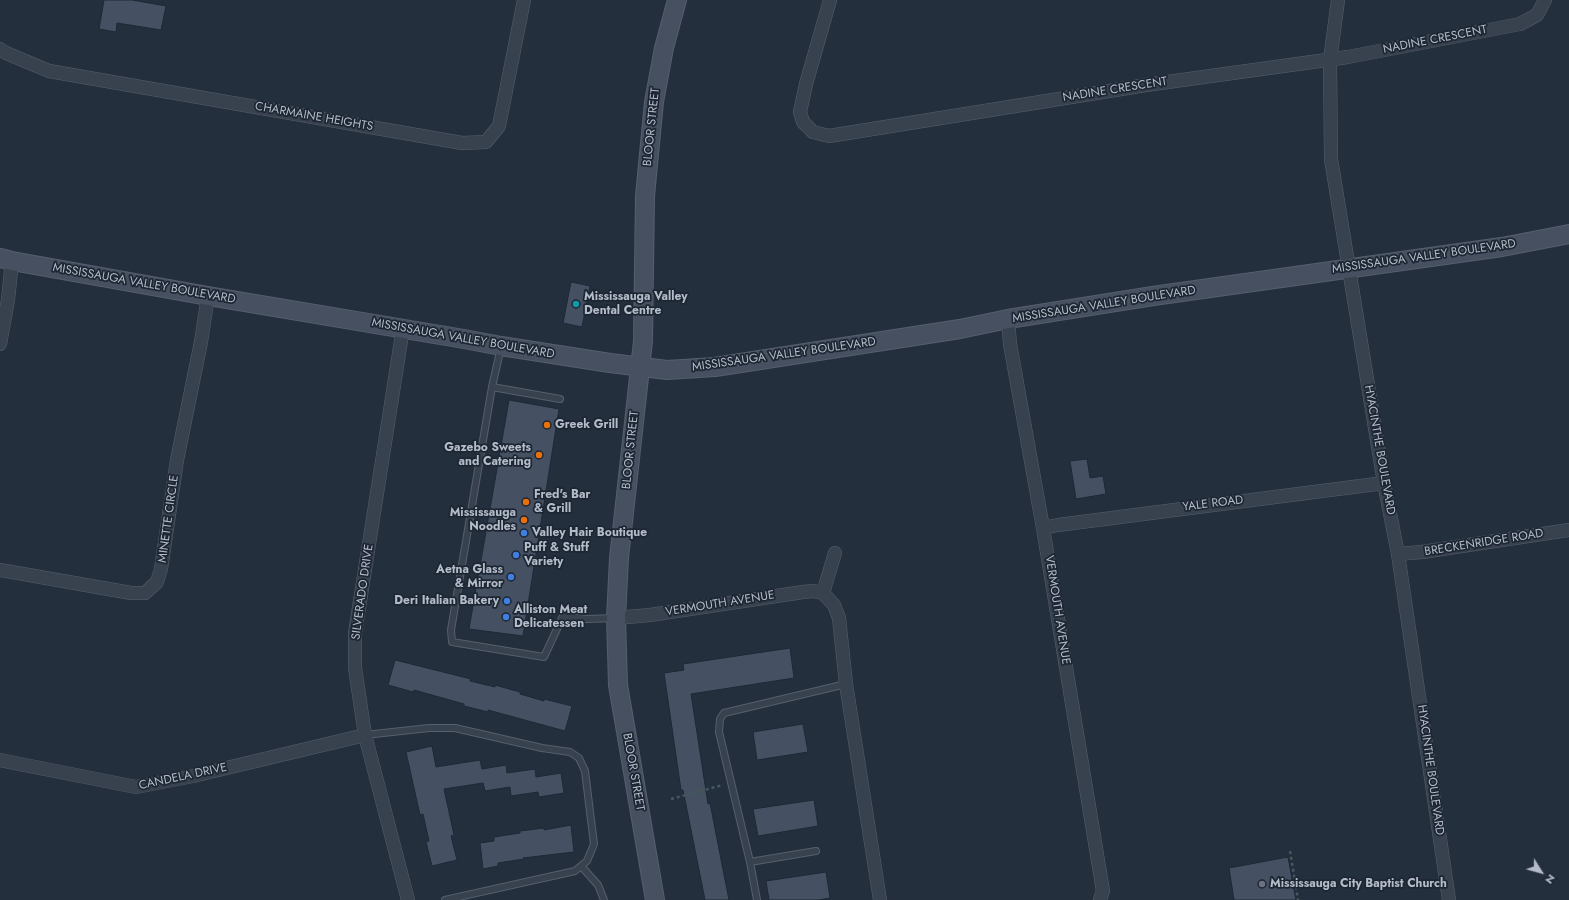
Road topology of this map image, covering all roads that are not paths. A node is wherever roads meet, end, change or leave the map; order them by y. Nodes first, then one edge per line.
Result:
1 (524, 0) edge
2 (677, 0) edge
3 (830, 0) edge
4 (1338, 0) edge
5 (1545, 0) edge
6 (0, 49) edge
7 (1330, 60) junction
8 (1569, 234) edge
9 (6, 260) edge
10 (1349, 269) junction
11 (208, 296) junction
12 (1008, 319) junction
13 (404, 328) junction
14 (0, 344) edge
15 (501, 346) junction
16 (640, 366) junction
17 (492, 387) junction
18 (560, 399) dead end
19 (1384, 483) junction
20 (1043, 528) junction
21 (1569, 530) edge
22 (835, 553) dead end
23 (1398, 554) junction
24 (0, 570) edge
25 (823, 593) junction
26 (616, 618) junction
27 (846, 684) junction
28 (365, 735) junction
29 (0, 760) edge
30 (816, 850) dead end
31 (750, 862) junction
32 (581, 866) junction
33 (408, 900) edge
34 (445, 900) edge
35 (604, 900) edge
36 (655, 900) edge
37 (757, 900) edge
38 (880, 900) edge
39 (1100, 900) edge
40 (1449, 900) edge

1 - 6 street, CHARMAINE HEIGHTS
2 - 16 street, BLOOR STREET
3 - 7 street, NADINE CRESCENT
4 - 7 street, HYACINTHE BOULEVARD
5 - 7 street, NADINE CRESCENT
7 - 10 street, HYACINTHE BOULEVARD
8 - 10 street, MISSISSAUGA VALLEY BOULEVARD
9 - 11 street, MISSISSAUGA VALLEY BOULEVARD
9 - 14 street
10 - 12 street, MISSISSAUGA VALLEY BOULEVARD
10 - 19 street, HYACINTHE BOULEVARD
11 - 13 street, MISSISSAUGA VALLEY BOULEVARD
11 - 24 street, MINETTE CIRCLE
12 - 16 street, MISSISSAUGA VALLEY BOULEVARD
12 - 20 street, VERMOUTH AVENUE
13 - 15 street, MISSISSAUGA VALLEY BOULEVARD
13 - 28 street, SILVERADO DRIVE
15 - 16 street, MISSISSAUGA VALLEY BOULEVARD
15 - 17 lane
16 - 26 street, BLOOR STREET
17 - 18 lane
17 - 26 lane
19 - 20 street, YALE ROAD
19 - 23 street, HYACINTHE BOULEVARD
20 - 39 street, VERMOUTH AVENUE
21 - 23 street, BRECKENRIDGE ROAD
22 - 25 street
23 - 40 street, HYACINTHE BOULEVARD
25 - 26 street, VERMOUTH AVENUE
25 - 27 street
26 - 36 street, BLOOR STREET
27 - 31 lane
27 - 38 street
28 - 29 street, CANDELA DRIVE
28 - 32 lane
28 - 33 street, SILVERADO DRIVE
30 - 31 lane
31 - 37 lane
32 - 34 lane
32 - 35 lane

